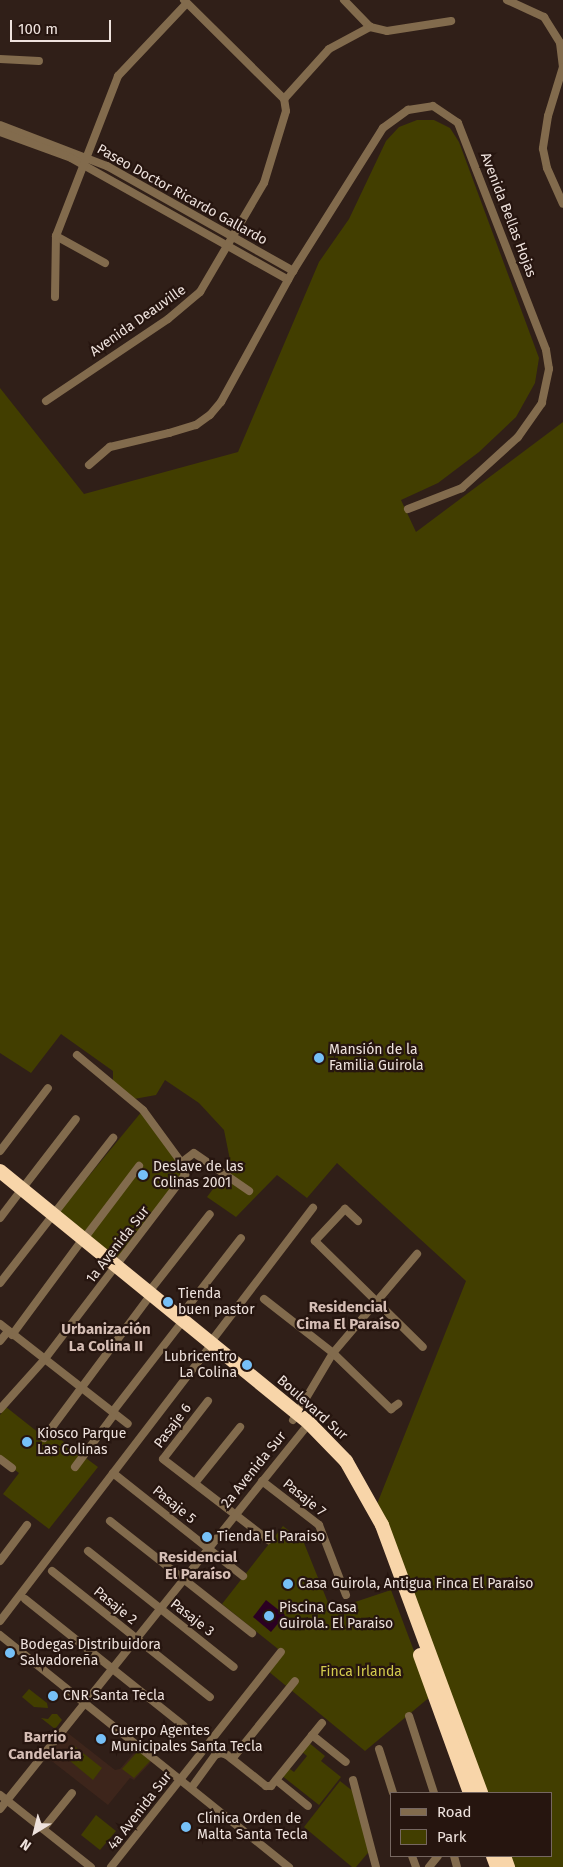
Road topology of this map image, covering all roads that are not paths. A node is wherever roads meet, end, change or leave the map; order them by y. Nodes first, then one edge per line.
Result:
1 (344, 0) edge
2 (510, 1) edge
3 (186, 2) edge
4 (451, 21) dead end
5 (370, 27) junction
6 (0, 59) edge
7 (39, 60) dead end
8 (284, 99) junction
9 (0, 125) edge
10 (0, 132) edge
11 (85, 155) junction
12 (82, 164) junction
13 (563, 204) edge
14 (56, 236) junction
15 (232, 237) junction
16 (227, 246) junction
17 (106, 263) dead end
18 (292, 271) junction
19 (288, 280) junction
20 (55, 298) dead end
21 (46, 401) dead end
22 (90, 464) dead end
23 (408, 508) dead end
24 (77, 1055) dead end
25 (48, 1088) dead end
26 (76, 1119) dead end
27 (113, 1138) dead end
28 (0, 1151) edge
29 (181, 1163) junction
30 (139, 1166) dead end
31 (0, 1171) edge
32 (0, 1180) edge
33 (249, 1191) dead end
34 (20, 1192) junction
35 (313, 1208) dead end
36 (210, 1214) dead end
37 (51, 1217) junction
38 (0, 1218) edge
39 (358, 1221) dead end
40 (241, 1238) dead end
41 (81, 1242) junction
42 (417, 1254) dead end
43 (115, 1270) junction
44 (0, 1283) edge
45 (147, 1296) junction
46 (264, 1299) dead end
47 (376, 1301) junction
48 (179, 1322) junction
49 (0, 1324) edge
50 (10, 1333) junction
51 (0, 1341) edge
52 (209, 1346) junction
53 (423, 1347) dead end
54 (333, 1353) junction
55 (44, 1360) junction
56 (83, 1388) junction
57 (208, 1402) dead end
58 (398, 1404) dead end
59 (0, 1409) edge
60 (114, 1410) junction
61 (298, 1421) junction
62 (128, 1424) dead end
63 (240, 1427) dead end
64 (44, 1438) dead end
65 (0, 1459) edge
66 (75, 1467) dead end
67 (12, 1468) dead end
68 (113, 1473) junction
69 (262, 1481) junction
70 (195, 1483) junction
71 (235, 1515) junction
72 (110, 1521) dead end
73 (27, 1525) dead end
74 (268, 1540) dead end
75 (207, 1548) junction
76 (88, 1551) dead end
77 (0, 1561) edge
78 (52, 1572) dead end
79 (243, 1576) dead end
80 (184, 1578) junction
81 (346, 1595) dead end
82 (25, 1599) dead end
83 (160, 1609) junction
84 (0, 1621) edge
85 (252, 1633) dead end
86 (0, 1635) edge
87 (136, 1639) junction
88 (282, 1652) dead end
89 (234, 1667) dead end
90 (113, 1669) junction
91 (295, 1681) dead end
92 (210, 1697) dead end
93 (86, 1702) junction
94 (409, 1716) dead end
95 (322, 1723) dead end
96 (184, 1726) dead end
97 (312, 1735) junction
98 (379, 1749) dead end
99 (232, 1759) junction
100 (346, 1762) dead end
101 (181, 1779) junction
102 (276, 1780) junction
103 (353, 1780) dead end
104 (192, 1787) junction
105 (392, 1792) edge
106 (434, 1792) edge
107 (470, 1792) edge
108 (481, 1792) edge
109 (72, 1793) dead end
110 (0, 1795) edge
111 (7, 1800) junction
112 (308, 1806) dead end
113 (0, 1809) edge
114 (43, 1829) junction
115 (437, 1857) edge
116 (280, 1864) edge
117 (91, 1867) edge
118 (111, 1867) edge
119 (290, 1867) edge
120 (376, 1867) edge
121 (429, 1867) edge

1 - 5 street
2 - 13 street
3 - 8 street
3 - 11 street
4 - 5 street
5 - 8 street
6 - 7 street
8 - 15 street, Avenida Deauville
9 - 11 street, Paseo Doctor Ricardo Gallardo
10 - 12 street, Paseo Doctor Ricardo Gallardo
11 - 12 street
11 - 15 street, Paseo Doctor Ricardo Gallardo
12 - 14 street
12 - 16 street, Paseo Doctor Ricardo Gallardo
14 - 17 street
14 - 20 street
15 - 16 street, Avenida Deauville
15 - 18 street, Paseo Doctor Ricardo Gallardo
16 - 19 street, Paseo Doctor Ricardo Gallardo
16 - 21 street, Avenida Deauville
18 - 19 street, Avenida Bellas Hojas
18 - 23 street, Avenida Bellas Hojas
19 - 22 street, Avenida Bellas Hojas
24 - 29 street
25 - 28 street
26 - 34 street
27 - 37 street
29 - 33 street
29 - 43 street, 1a Avenida Sur
30 - 41 street
31 - 34 highway, Boulevard Sur
32 - 34 highway, Boulevard Sur
34 - 37 highway, Boulevard Sur
34 - 38 street
35 - 52 street
36 - 45 street
37 - 41 highway, Boulevard Sur
37 - 44 street
39 - 47 street
40 - 48 street
41 - 43 highway, Boulevard Sur
41 - 50 street
42 - 47 street, 2a Avenida Sur
43 - 45 highway, Boulevard Sur
43 - 55 street, 1a Avenida Sur
45 - 48 highway, Boulevard Sur
45 - 56 street
46 - 54 street
47 - 53 street
47 - 54 street, 2a Avenida Sur
48 - 52 highway, Boulevard Sur
48 - 60 street
49 - 50 street
50 - 51 street
50 - 55 street
52 - 61 highway, Boulevard Sur
52 - 68 street
54 - 58 street
54 - 61 street, 2a Avenida Sur
55 - 56 street
55 - 59 street, 1a Avenida Sur
56 - 60 street
56 - 64 street
57 - 70 street, Pasaje 6
60 - 62 street
60 - 66 street
61 - 69 street, 2a Avenida Sur
61 - 107 highway, Boulevard Sur
61 - 108 highway, Boulevard Sur
63 - 70 street
65 - 67 street
68 - 75 street, Pasaje 5
68 - 84 street
69 - 71 street, 2a Avenida Sur
69 - 81 street, Pasaje 7
70 - 71 street, Pasaje 6
71 - 74 street, Pasaje 6
71 - 75 street, 2a Avenida Sur
72 - 80 street
73 - 77 street
75 - 79 street, Pasaje 5
75 - 80 street, 2a Avenida Sur
76 - 83 street, Pasaje 3
78 - 87 street, Pasaje 2
80 - 83 street, 2a Avenida Sur
80 - 85 street
82 - 90 street
83 - 87 street, 2a Avenida Sur
83 - 89 street, Pasaje 3
86 - 93 street
87 - 90 street, 2a Avenida Sur
87 - 92 street, Pasaje 2
88 - 101 street, 4a Avenida Sur
90 - 93 street, 2a Avenida Sur
90 - 96 street
91 - 99 street
93 - 101 street
93 - 111 street, 2a Avenida Sur
94 - 106 street
95 - 97 street
97 - 100 street
97 - 102 street
98 - 105 street
99 - 102 street
99 - 104 street
101 - 104 street
101 - 118 street, 4a Avenida Sur
102 - 112 street
103 - 120 street
104 - 116 street
109 - 114 street
110 - 111 street
111 - 113 street, 2a Avenida Sur
111 - 114 street
114 - 117 street
115 - 121 street
116 - 119 street

